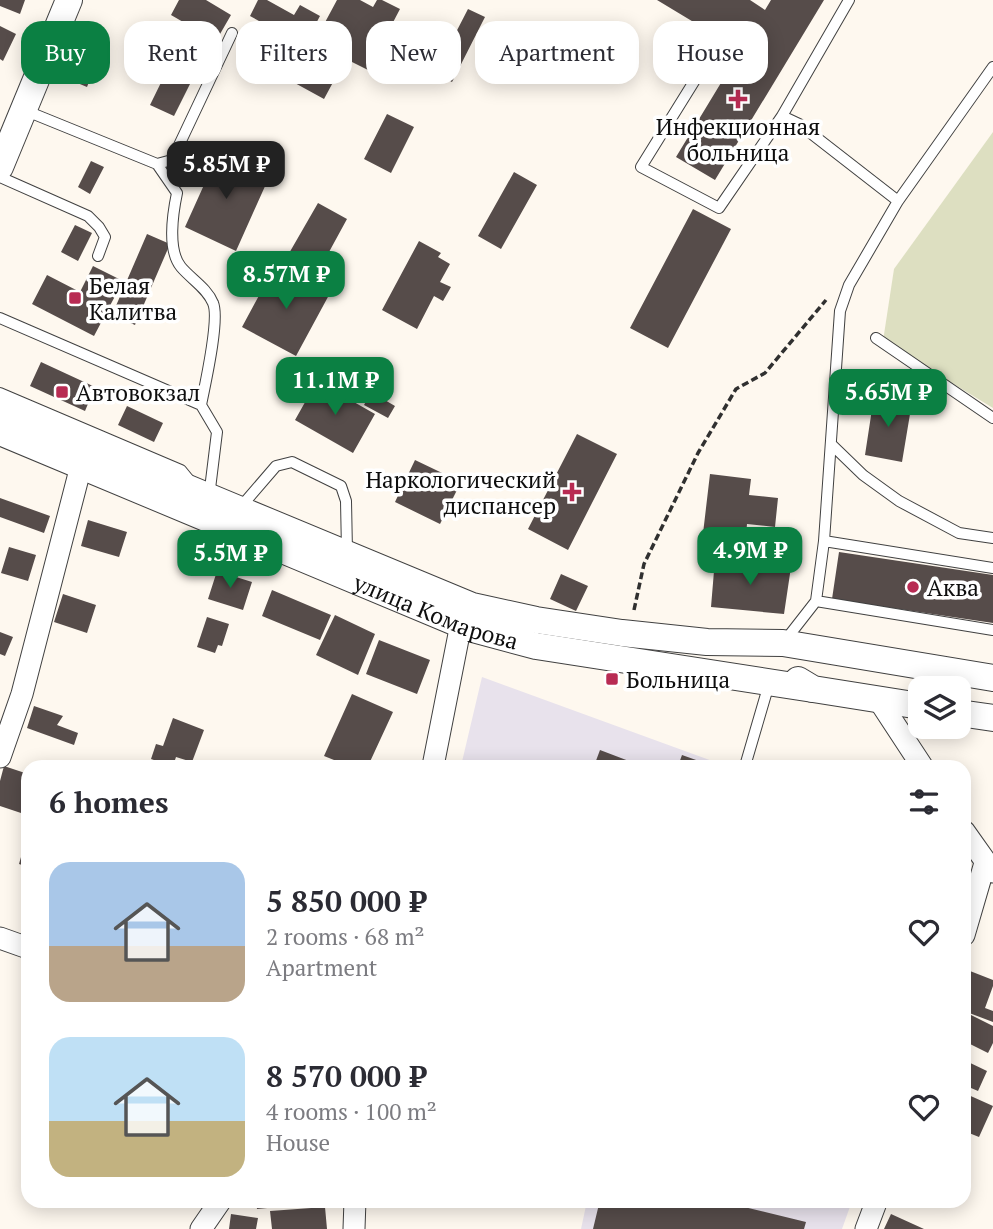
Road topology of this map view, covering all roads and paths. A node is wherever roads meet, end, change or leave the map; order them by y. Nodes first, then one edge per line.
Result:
1 (69, 0) edge
2 (849, 0) edge
3 (232, 33) dead end
4 (993, 67) edge
5 (692, 84) edge
6 (24, 110) junction
7 (782, 116) junction
8 (157, 164) junction
9 (0, 167) edge
10 (0, 177) edge
11 (898, 201) junction
12 (98, 256) dead end
13 (849, 285) junction
14 (0, 318) edge
15 (876, 338) dead end
16 (0, 393) edge
17 (201, 405) junction
18 (0, 410) edge
19 (993, 418) edge
20 (0, 432) edge
21 (831, 444) junction
22 (81, 466) junction
23 (205, 496) junction
24 (238, 509) junction
25 (993, 538) edge
26 (824, 541) junction
27 (347, 554) junction
28 (993, 568) edge
29 (816, 601) junction
30 (461, 624) junction
31 (628, 624) junction
32 (993, 630) edge
33 (791, 644) junction
34 (993, 678) edge
35 (769, 681) junction
36 (813, 688) junction
37 (878, 699) junction
38 (908, 704) edge
39 (971, 715) edge
40 (993, 719) edge
41 (0, 757) edge
42 (434, 760) edge
43 (747, 760) edge
44 (918, 760) edge
45 (971, 841) edge
46 (989, 867) edge
47 (971, 916) edge
48 (0, 938) edge
49 (21, 946) edge
50 (215, 1208) edge
51 (355, 1208) edge
52 (874, 1208) edge
53 (201, 1229) edge
54 (355, 1229) edge
55 (866, 1229) edge

1 - 6 street
2 - 7 lane
3 - 8 lane
4 - 11 lane
5 - 7 lane
6 - 8 lane
6 - 9 street
7 - 11 lane
8 - 17 lane
10 - 12 lane
11 - 13 lane
13 - 21 lane
13 - 31 path
14 - 17 lane
15 - 19 lane
16 - 23 lane
17 - 23 lane
18 - 23 street, улица Комарова
20 - 22 street, улица Комарова
21 - 25 lane
21 - 26 lane
22 - 30 street, улица Комарова
22 - 41 street
23 - 24 street, улица Комарова
24 - 27 street, улица Комарова
24 - 27 lane
26 - 28 lane
26 - 29 lane
27 - 31 street, улица Комарова
29 - 32 lane
29 - 33 lane
30 - 35 street, улица Комарова
30 - 42 street
31 - 33 street, улица Комарова
33 - 34 street, улица Комарова
33 - 36 street
35 - 36 street, улица Комарова
35 - 43 lane
36 - 37 street, улица Комарова
37 - 38 street, улица Комарова
37 - 44 street
39 - 40 street
45 - 46 street
46 - 47 street
48 - 49 street
50 - 53 street
51 - 54 street
52 - 55 street

